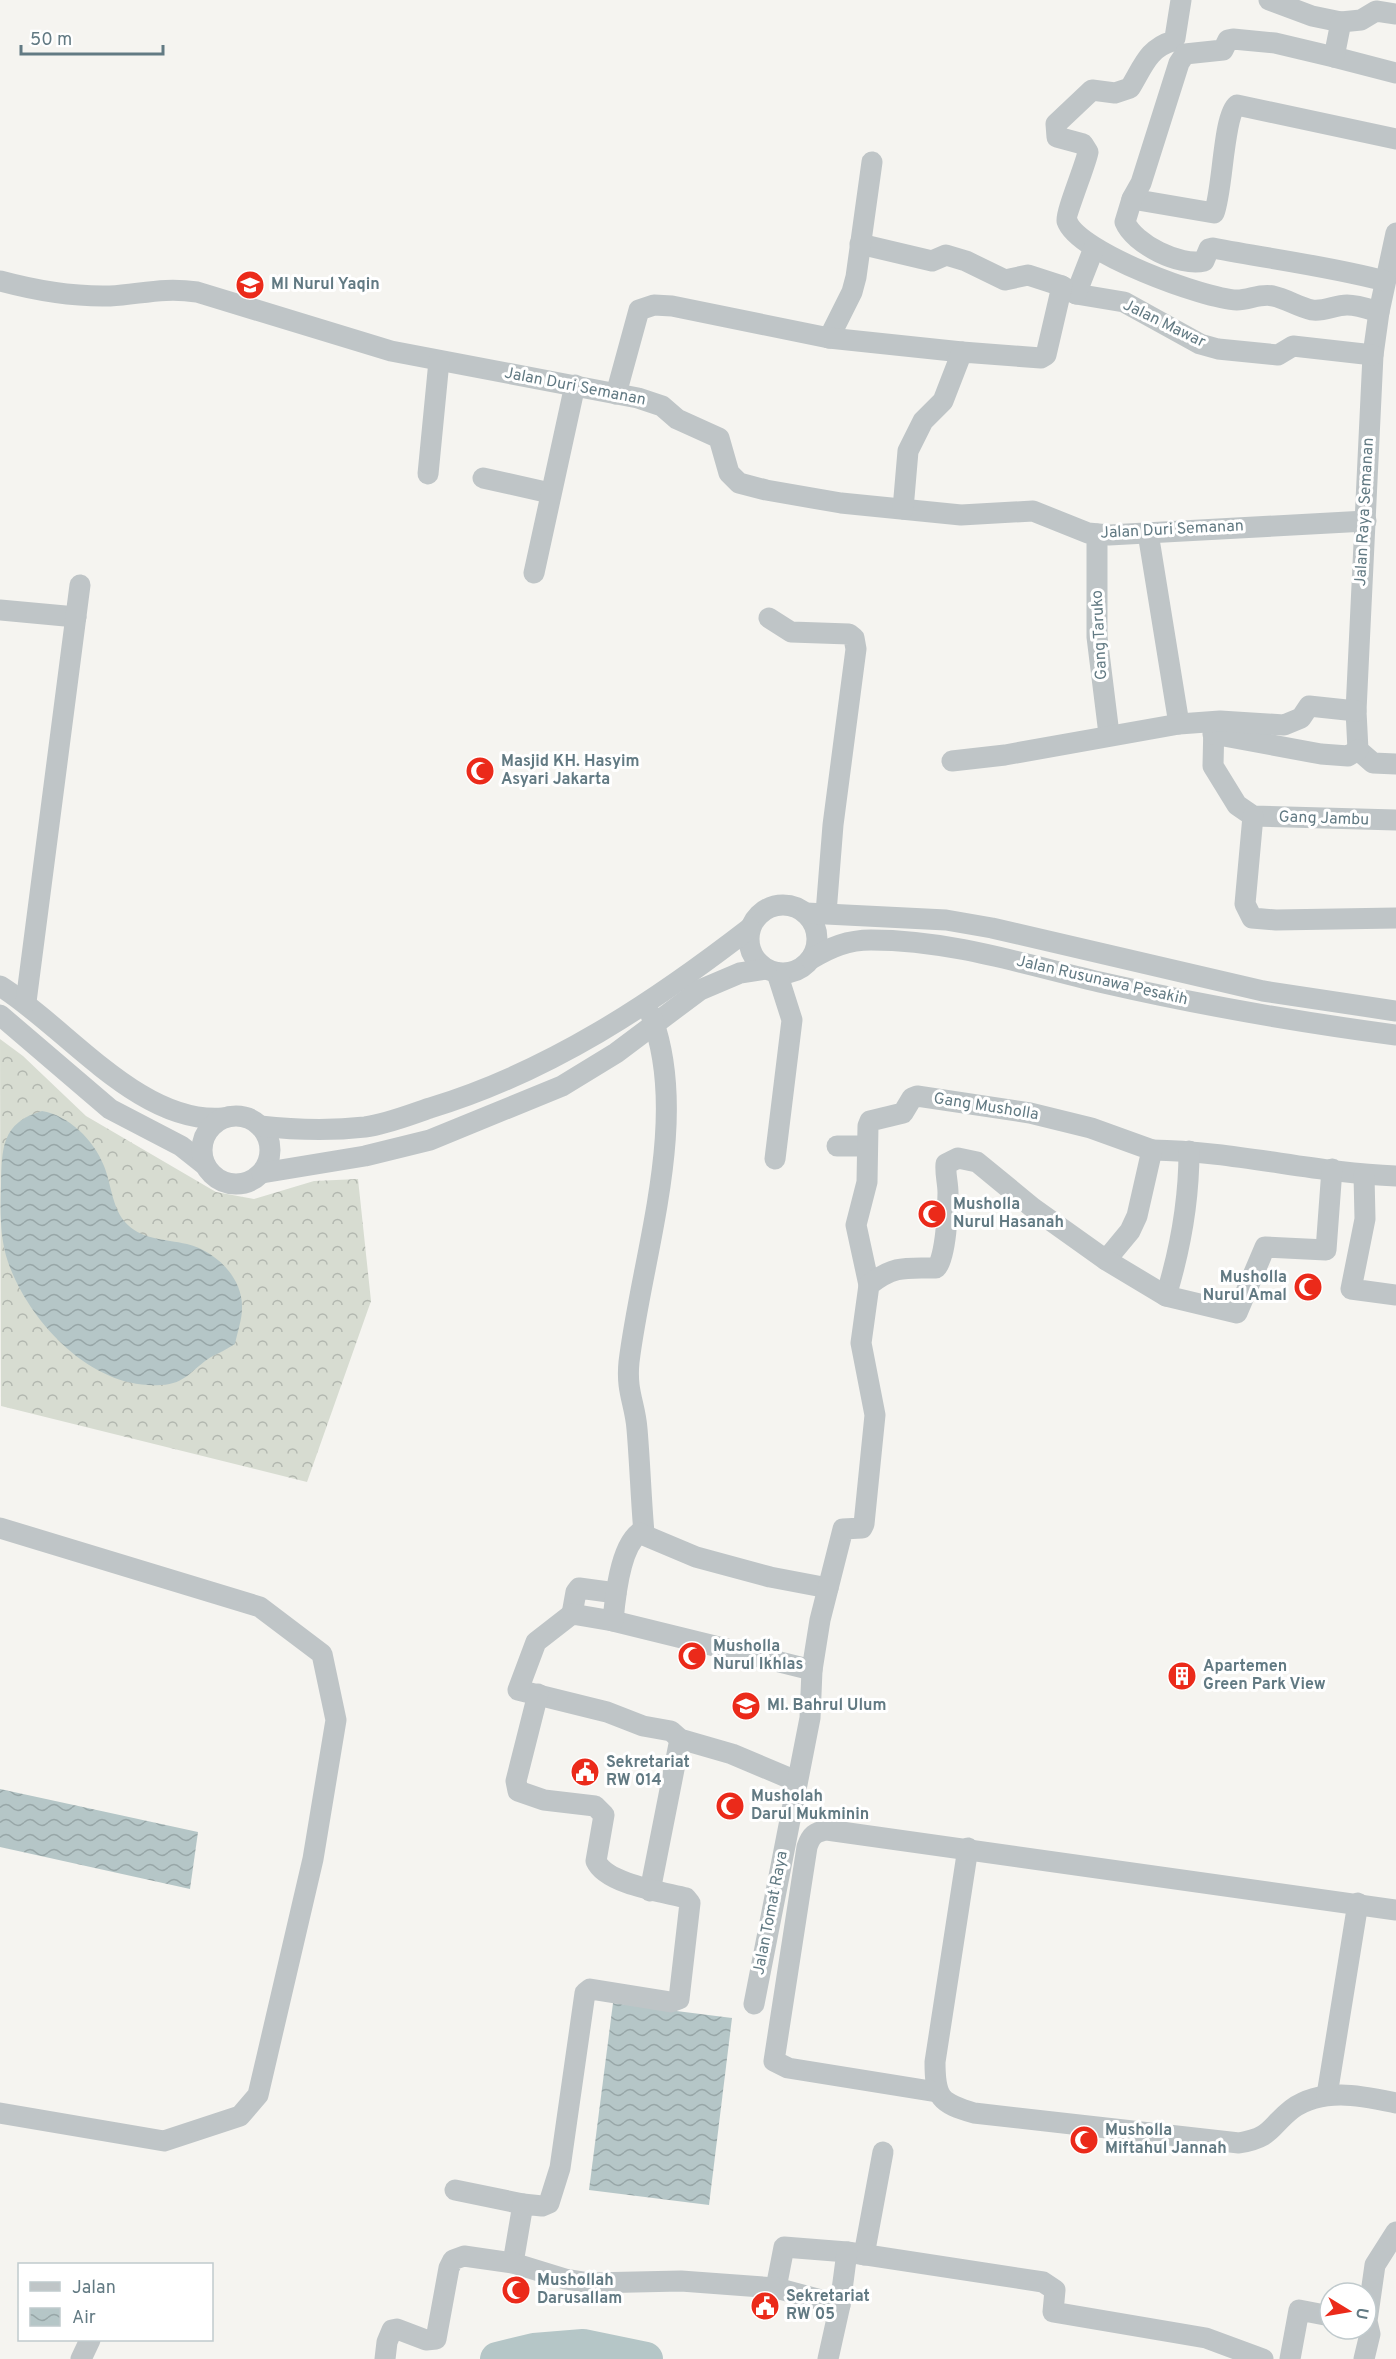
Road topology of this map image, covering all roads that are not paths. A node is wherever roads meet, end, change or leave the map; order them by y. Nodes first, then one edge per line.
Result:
1 (1181, 0) edge
2 (1278, 1) edge
3 (1396, 14) edge
4 (1341, 22) junction
5 (1334, 57) junction
6 (1396, 73) edge
7 (1396, 139) edge
8 (872, 162) dead end
9 (1132, 199) junction
10 (1396, 233) edge
11 (860, 244) junction
12 (1094, 248) junction
13 (0, 281) edge
14 (1385, 281) junction
15 (1069, 290) junction
16 (1378, 312) junction
17 (829, 338) junction
18 (962, 352) junction
19 (1373, 355) junction
20 (439, 361) junction
21 (575, 385) junction
22 (616, 394) junction
23 (428, 474) dead end
24 (483, 478) dead end
25 (550, 493) junction
26 (903, 509) junction
27 (1366, 522) junction
28 (1148, 533) junction
29 (1097, 534) junction
30 (534, 573) dead end
31 (80, 585) dead end
32 (0, 610) edge
33 (76, 617) junction
34 (769, 618) dead end
35 (1356, 711) junction
36 (1179, 724) junction
37 (1214, 728) junction
38 (1109, 734) junction
39 (1358, 750) junction
40 (952, 761) dead end
41 (1396, 764) edge
42 (1253, 816) junction
43 (1396, 820) edge
44 (816, 913) junction
45 (1396, 918) edge
46 (750, 928) junction
47 (811, 959) junction
48 (771, 971) junction
49 (0, 986) edge
50 (26, 1002) junction
51 (646, 1003) junction
52 (1396, 1003) edge
53 (1374, 1008) junction
54 (1396, 1011) edge
55 (0, 1015) edge
56 (655, 1025) junction
57 (1396, 1035) edge
58 (224, 1118) junction
59 (260, 1126) junction
60 (837, 1146) dead end
61 (867, 1146) junction
62 (1152, 1150) junction
63 (1189, 1150) junction
64 (775, 1159) dead end
65 (205, 1165) junction
66 (1332, 1169) junction
67 (262, 1173) junction
68 (1364, 1175) junction
69 (1396, 1176) edge
70 (1106, 1260) junction
71 (870, 1285) junction
72 (1396, 1295) edge
73 (1166, 1296) junction
74 (0, 1528) edge
75 (644, 1533) junction
76 (828, 1588) junction
77 (616, 1593) junction
78 (572, 1614) junction
79 (613, 1621) junction
80 (812, 1670) junction
81 (538, 1694) junction
82 (680, 1739) junction
83 (796, 1781) junction
84 (968, 1848) junction
85 (650, 1891) junction
86 (1358, 1904) junction
87 (1396, 1910) edge
88 (754, 2004) dead end
89 (937, 2092) junction
90 (1326, 2095) junction
91 (1396, 2103) edge
92 (0, 2113) edge
93 (883, 2152) dead end
94 (455, 2190) dead end
95 (523, 2204) junction
96 (1396, 2232) edge
97 (855, 2253) junction
98 (513, 2263) junction
99 (1372, 2281) edge
100 (776, 2288) junction
101 (840, 2305) junction
102 (1318, 2314) edge
103 (90, 2341) edge
104 (1368, 2341) edge
105 (829, 2358) edge
106 (81, 2359) edge
107 (385, 2359) edge
108 (1263, 2359) edge
109 (1290, 2359) edge
110 (1364, 2359) edge

1 - 12 street
2 - 4 street
3 - 4 street
4 - 5 street
5 - 6 street
5 - 9 street
7 - 9 street
8 - 11 street
9 - 14 street
10 - 14 street, Jalan Raya Semanan
11 - 15 street, Jalan Mawar
11 - 17 street
12 - 15 street
12 - 16 street
13 - 20 street, Jalan Duri Semanan
14 - 16 street, Jalan Raya Semanan
15 - 18 street
15 - 19 street, Jalan Mawar
16 - 19 street, Jalan Raya Semanan
17 - 18 street
17 - 22 street
18 - 26 street
19 - 27 street, Jalan Raya Semanan
20 - 21 street, Jalan Duri Semanan
20 - 23 street
21 - 22 street, Jalan Duri Semanan
21 - 25 street
22 - 26 street, Jalan Duri Semanan
24 - 25 street
25 - 30 street
26 - 29 street, Jalan Duri Semanan
27 - 28 street, Jalan Duri Semanan
27 - 35 street, Jalan Raya Semanan
28 - 29 street, Jalan Duri Semanan
28 - 36 street
29 - 38 street, Gang Taruko
31 - 33 street
32 - 33 street
33 - 50 street
34 - 44 street
35 - 37 street
35 - 39 street, Jalan Raya Semanan
36 - 37 street
36 - 38 street
37 - 39 street
37 - 42 street
38 - 40 street
39 - 41 street
42 - 43 street, Gang Jambu
42 - 45 street
44 - 46 street
44 - 47 street
44 - 53 street, Jalan Rusunawa Pesakih
46 - 48 street
46 - 51 street
47 - 48 street
47 - 57 street, Jalan Rusunawa Pesakih
48 - 56 street
48 - 64 street
49 - 50 street
50 - 58 street
51 - 56 street
51 - 59 street
52 - 53 street, Jalan Rusunawa Pesakih
53 - 54 street, Jalan Rusunawa Pesakih
55 - 65 street
56 - 67 street
56 - 75 street
58 - 59 street
58 - 65 street
59 - 67 street
60 - 61 street
61 - 62 street, Gang Musholla
61 - 71 street, Gang Musholla
62 - 63 street
62 - 70 street
63 - 66 street
63 - 73 street
65 - 67 street
66 - 68 street
66 - 73 street
68 - 69 street
68 - 72 street
70 - 71 street
70 - 73 street
71 - 76 street, Jalan Tomat Raya
74 - 92 street
75 - 76 street
75 - 77 street
76 - 80 street, Jalan Tomat Raya
77 - 78 street
77 - 79 street
78 - 79 street
78 - 81 street
79 - 80 street
80 - 83 street, Jalan Tomat Raya
81 - 82 street
81 - 85 street
82 - 83 street
82 - 85 street
83 - 88 street, Jalan Tomat Raya
84 - 86 street
84 - 89 street
84 - 89 street
85 - 95 street
86 - 87 street
86 - 90 street
89 - 90 street
90 - 91 street
93 - 97 street
94 - 95 street
95 - 98 street
96 - 99 street
97 - 100 street
97 - 101 street
97 - 108 street
98 - 100 street
98 - 107 street
100 - 101 street
101 - 105 street
102 - 109 street
103 - 106 street
104 - 110 street

